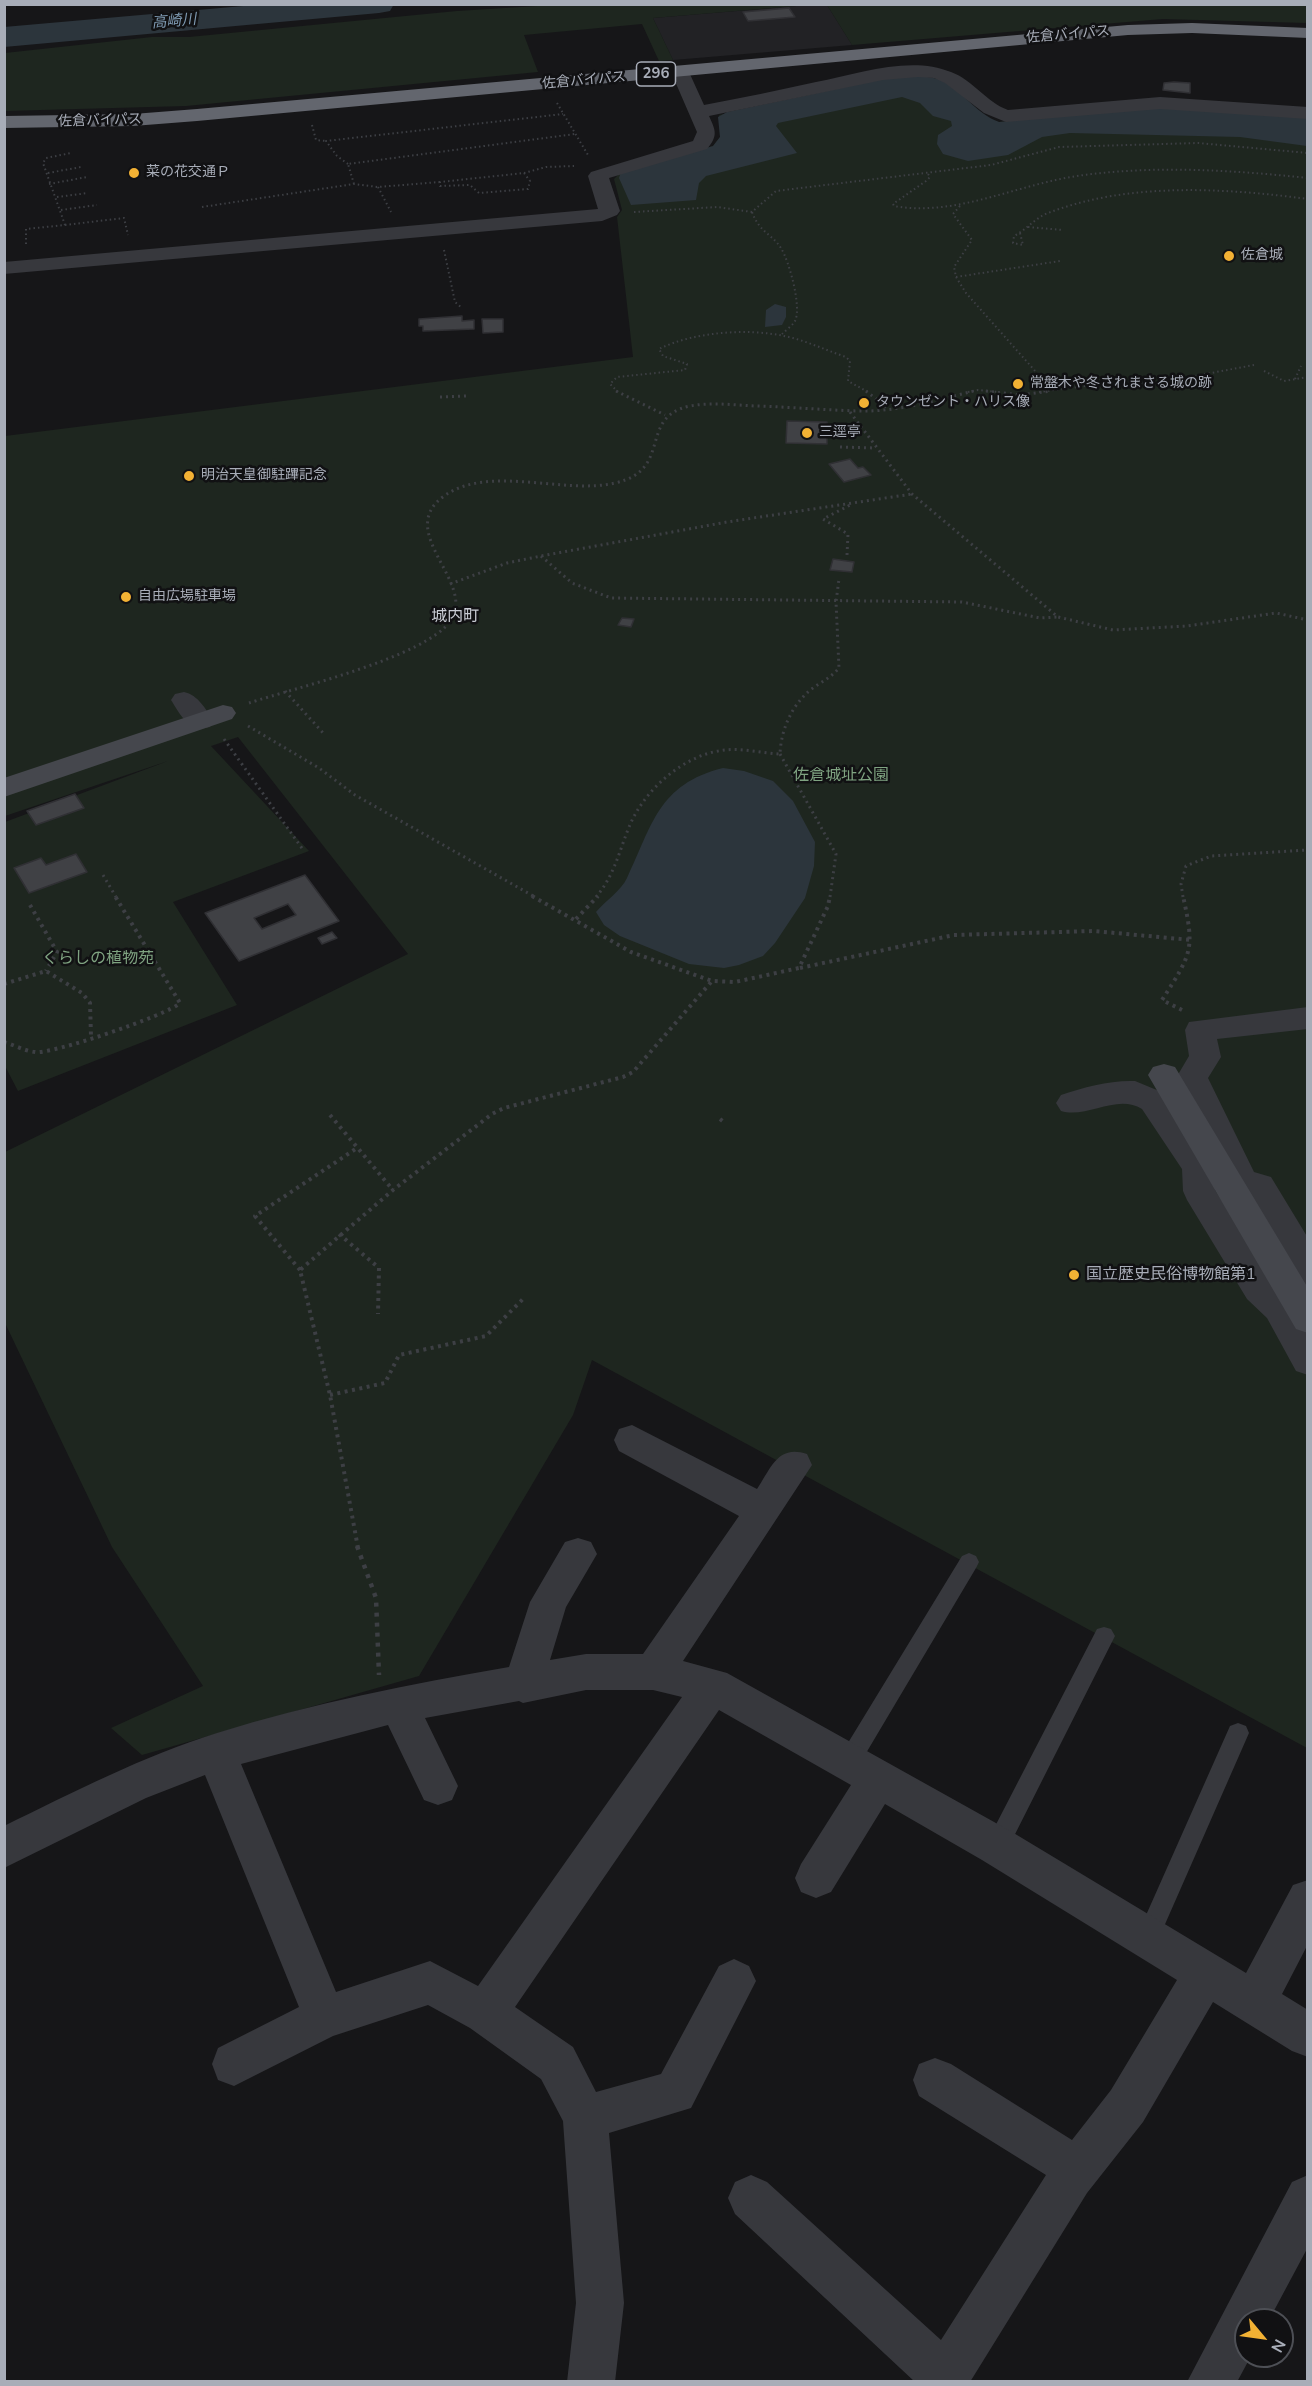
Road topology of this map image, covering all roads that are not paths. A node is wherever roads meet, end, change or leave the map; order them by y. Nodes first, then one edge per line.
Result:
1 (1308, 33) edge
2 (680, 72) junction
3 (699, 112) junction
4 (1308, 113) edge
5 (4, 122) edge
6 (4, 268) edge
7 (204, 713) road end
8 (4, 788) edge
9 (1308, 1018) edge
10 (1164, 1075) dead end
11 (1072, 1103) dead end
12 (1308, 1284) edge
13 (1308, 1319) edge
14 (1308, 1361) edge
15 (632, 1440) dead end
16 (794, 1465) dead end
17 (762, 1510) junction
18 (578, 1554) dead end
19 (969, 1562) dead end
20 (1104, 1636) dead end
21 (653, 1672) junction
22 (523, 1685) junction
23 (713, 1686) junction
24 (389, 1706) junction
25 (1238, 1733) dead end
26 (216, 1752) junction
27 (863, 1772) junction
28 (438, 1786) dead end
29 (997, 1846) junction
30 (4, 1848) edge
31 (816, 1878) dead end
32 (1308, 1900) edge
33 (1147, 1939) junction
34 (1205, 1974) junction
35 (734, 1981) dead end
36 (1254, 2003) junction
37 (485, 2013) junction
38 (325, 2017) junction
39 (1308, 2035) edge
40 (234, 2064) dead end
41 (935, 2080) dead end
42 (585, 2117) junction
43 (1077, 2169) junction
44 (751, 2198) dead end
45 (1308, 2198) edge
46 (1222, 2377) edge
47 (943, 2379) edge
48 (591, 2382) edge

1 - 2 highway, 佐倉バイパス / 296
2 - 3 street
2 - 5 highway, 佐倉バイパス / 296
3 - 4 street
3 - 6 street
7 - 8 street
9 - 12 street
10 - 13 street
11 - 14 street
15 - 17 street
16 - 17 street
17 - 21 street
18 - 22 street
19 - 27 lane
20 - 29 lane
21 - 22 street
21 - 23 street
22 - 24 street
23 - 27 street
23 - 37 street
24 - 26 street
24 - 28 street
25 - 33 lane
26 - 30 street
26 - 38 street
27 - 29 street
27 - 31 street
29 - 33 street
32 - 36 street
33 - 34 street
34 - 36 street
34 - 43 street
35 - 42 street
36 - 39 street
37 - 38 street
37 - 42 street
38 - 40 street
41 - 43 street
42 - 48 street
43 - 47 street
44 - 47 street
45 - 46 street

